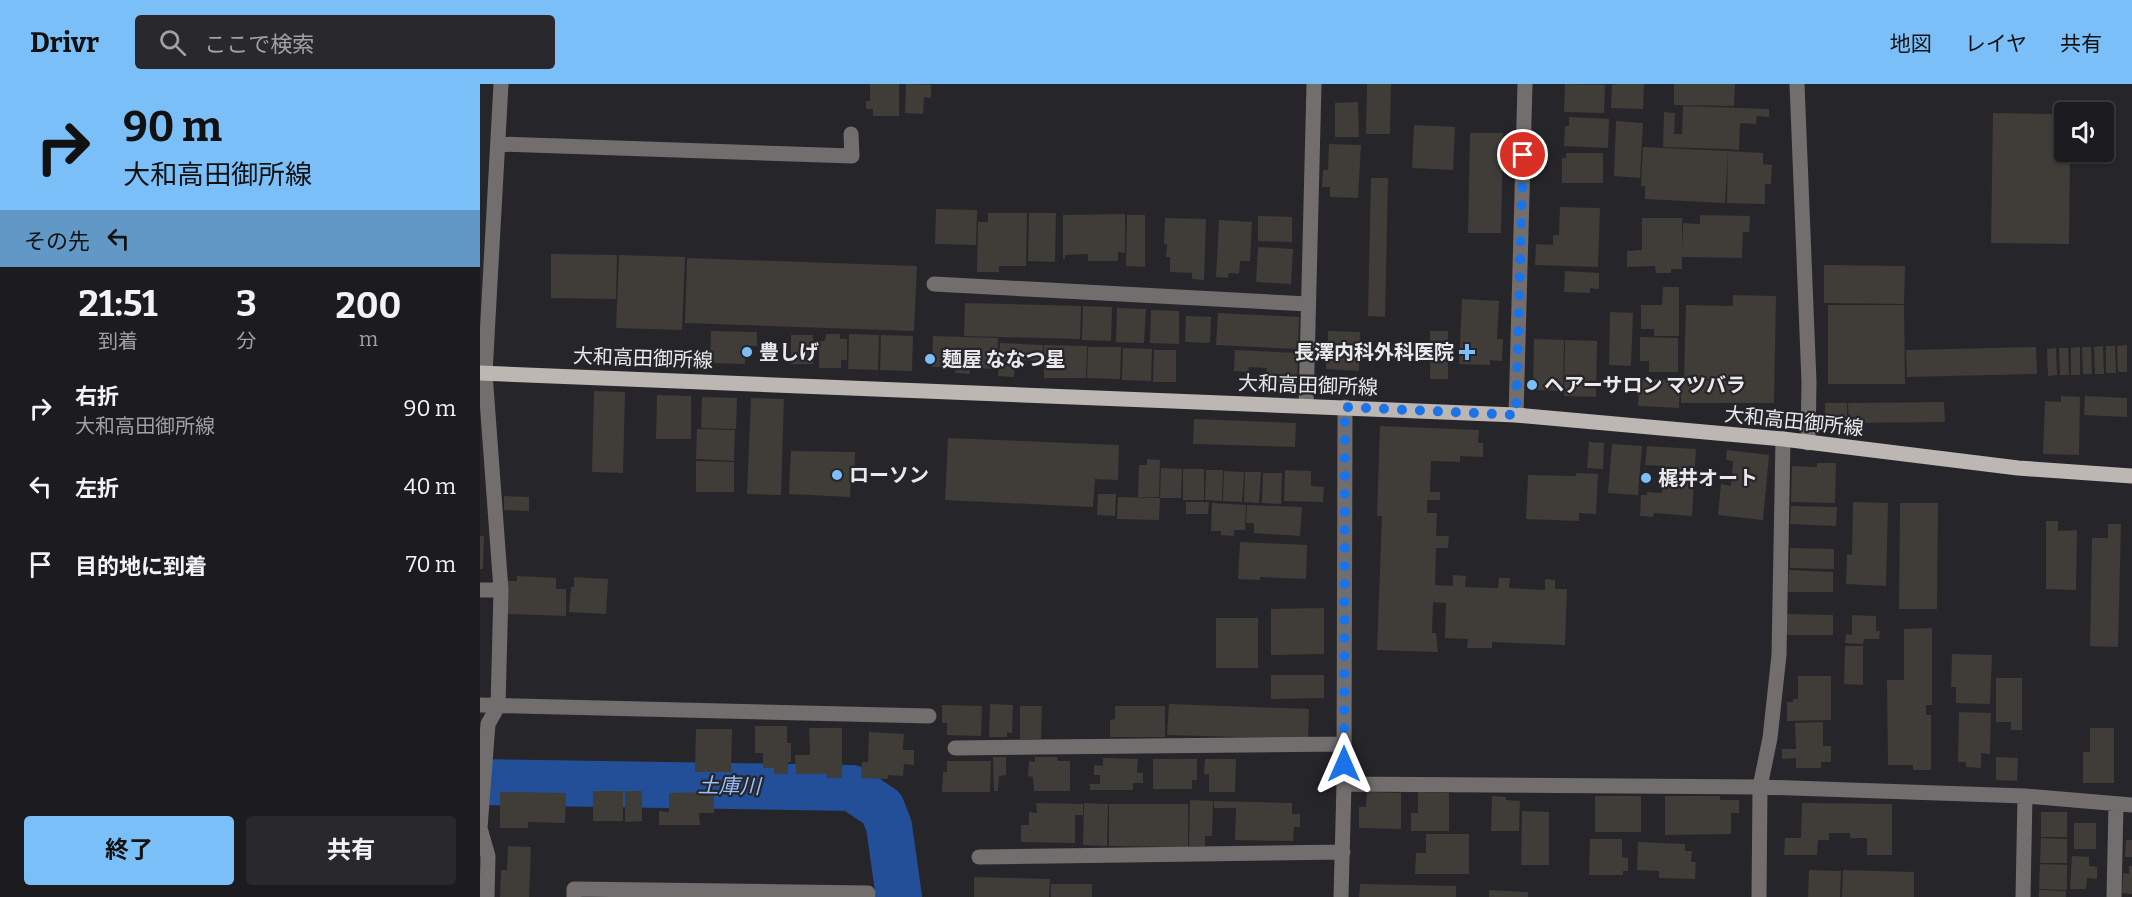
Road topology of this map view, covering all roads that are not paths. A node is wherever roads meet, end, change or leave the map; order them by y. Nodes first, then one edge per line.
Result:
1 (501, 84) edge
2 (1314, 84) edge
3 (1525, 84) edge
4 (1797, 84) edge
5 (851, 134) dead end
6 (498, 144) junction
7 (934, 284) dead end
8 (1308, 304) junction
9 (482, 373) edge
10 (1306, 406) junction
11 (1345, 407) junction
12 (1516, 415) junction
13 (1783, 439) junction
14 (1808, 443) junction
15 (2132, 476) edge
16 (480, 590) edge
17 (501, 590) junction
18 (480, 705) edge
19 (498, 706) junction
20 (929, 716) dead end
21 (1344, 744) junction
22 (956, 748) dead end
23 (1344, 784) junction
24 (1760, 787) junction
25 (2025, 796) junction
26 (2116, 805) junction
27 (2132, 805) edge
28 (1343, 852) junction
29 (980, 857) dead end
30 (487, 897) edge
31 (574, 897) edge
32 (868, 897) edge
33 (1341, 897) edge
34 (1759, 897) edge
35 (2023, 897) edge
36 (2114, 897) edge

1 - 6 street
2 - 8 street
3 - 12 street
4 - 14 street
5 - 6 street
6 - 9 street
7 - 8 street
8 - 10 street
9 - 10 main road, 大和高田御所線
9 - 17 street
10 - 11 main road, 大和高田御所線
11 - 12 main road, 大和高田御所線
11 - 21 street
12 - 13 main road, 大和高田御所線
13 - 14 main road, 大和高田御所線
13 - 24 street
14 - 15 main road, 大和高田御所線
16 - 17 street
17 - 19 street
18 - 19 street
19 - 20 street
19 - 30 street
21 - 22 street
21 - 23 street
23 - 24 street
23 - 28 street
24 - 25 street
24 - 34 street
25 - 26 street
25 - 35 street
26 - 27 street
26 - 36 street
28 - 29 street
28 - 33 street
31 - 32 street

